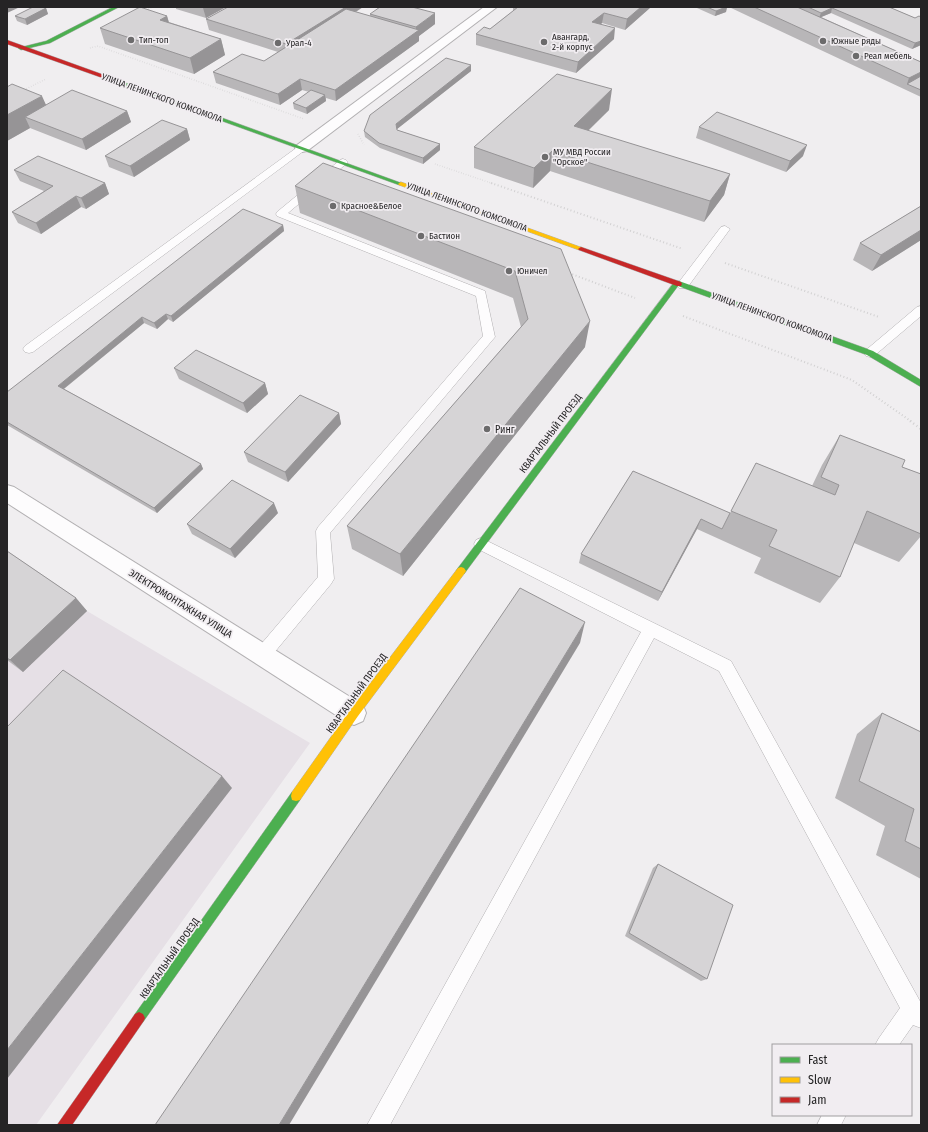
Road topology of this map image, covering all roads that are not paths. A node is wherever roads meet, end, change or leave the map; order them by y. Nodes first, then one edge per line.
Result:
1 (117, 7) edge
2 (491, 7) edge
3 (29, 36) dead end
4 (7, 42) edge
5 (21, 47) junction
6 (12, 52) dead end
7 (302, 148) junction
8 (343, 162) junction
9 (725, 228) dead end
10 (680, 284) junction
11 (921, 310) edge
12 (29, 349) dead end
13 (870, 353) junction
14 (921, 384) edge
15 (7, 493) edge
16 (481, 544) junction
17 (651, 629) junction
18 (263, 654) junction
19 (354, 713) junction
20 (916, 1013) edge
21 (887, 1044) edge
22 (834, 1116) edge
23 (64, 1125) edge
24 (378, 1125) edge
25 (828, 1125) edge

1 - 5 street
2 - 7 street
3 - 5 street
4 - 5 street, УЛИЦА ЛЕНИНСКОГО КОМСОМОЛА
5 - 6 street
5 - 7 street, УЛИЦА ЛЕНИНСКОГО КОМСОМОЛА
7 - 8 street, УЛИЦА ЛЕНИНСКОГО КОМСОМОЛА
7 - 12 lane
8 - 10 street, УЛИЦА ЛЕНИНСКОГО КОМСОМОЛА
8 - 18 lane
9 - 10 lane
10 - 13 street, УЛИЦА ЛЕНИНСКОГО КОМСОМОЛА
10 - 16 street, КВАРТАЛЬНЫЙ ПРОЕЗД
11 - 13 lane
13 - 14 street, УЛИЦА ЛЕНИНСКОГО КОМСОМОЛА
15 - 18 street, ЭЛЕКТРОМОНТАЖНАЯ УЛИЦА
16 - 17 lane
16 - 19 street, КВАРТАЛЬНЫЙ ПРОЕЗД
17 - 20 lane
17 - 24 lane
18 - 19 street, ЭЛЕКТРОМОНТАЖНАЯ УЛИЦА
19 - 23 street, КВАРТАЛЬНЫЙ ПРОЕЗД
20 - 21 lane
22 - 25 lane

